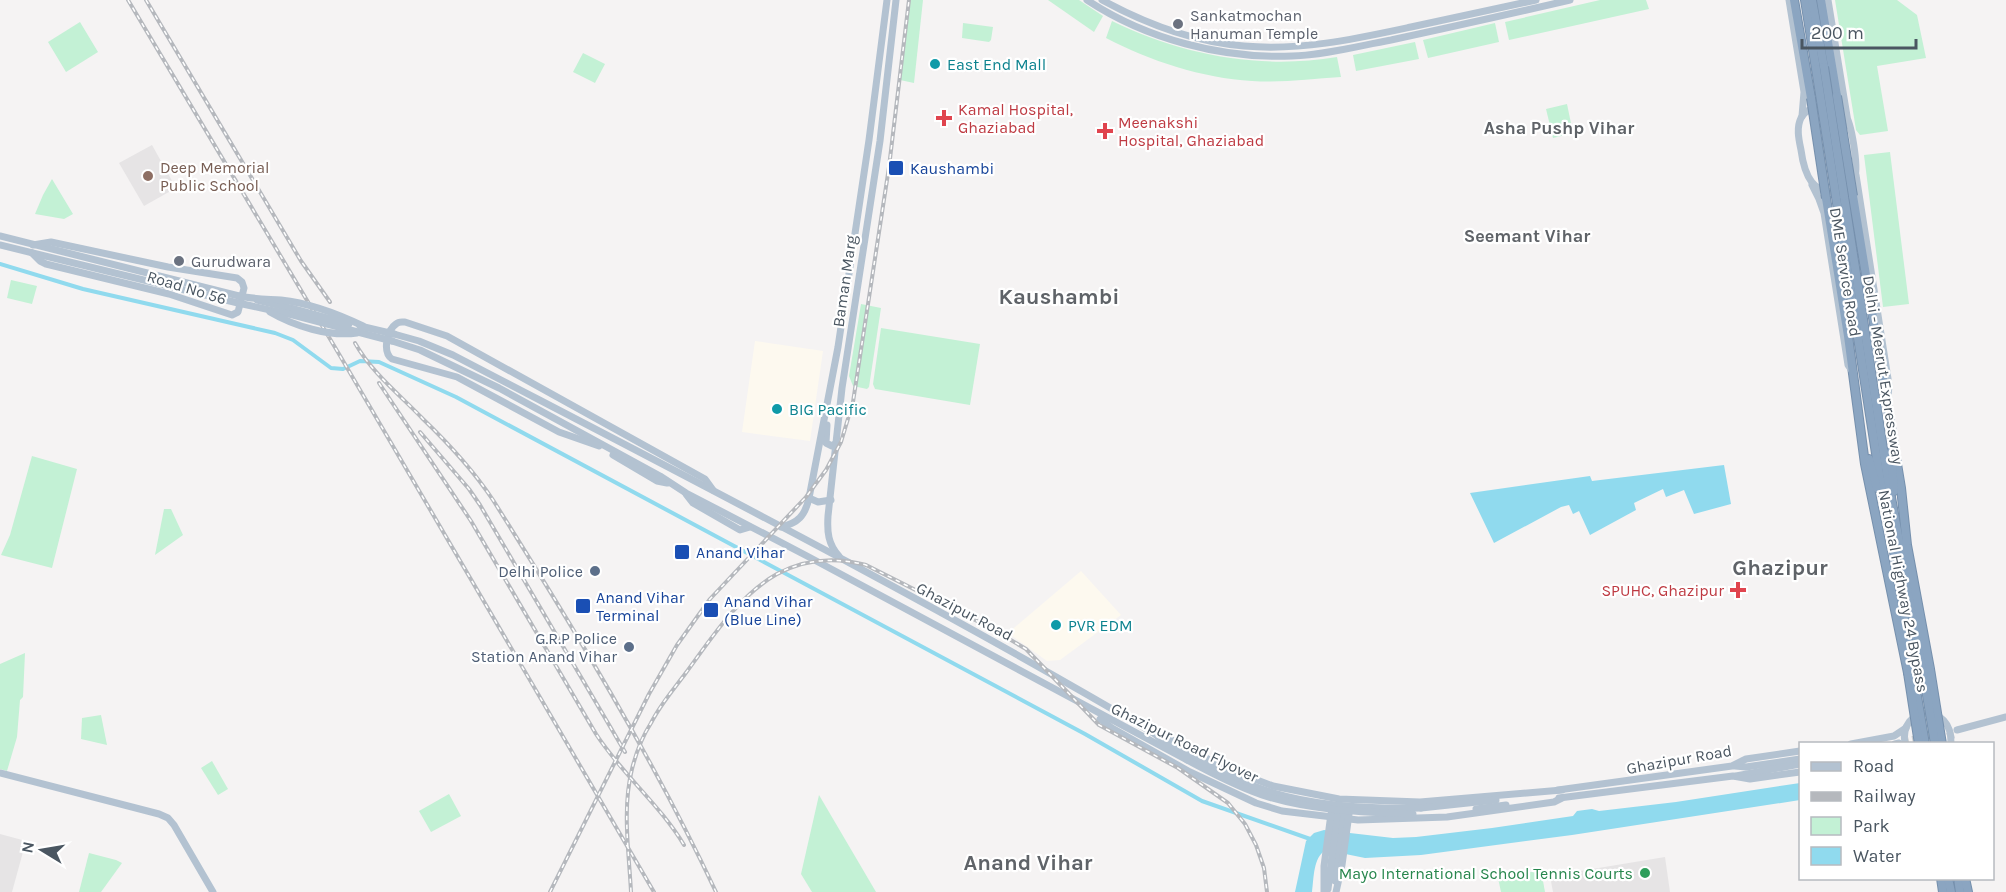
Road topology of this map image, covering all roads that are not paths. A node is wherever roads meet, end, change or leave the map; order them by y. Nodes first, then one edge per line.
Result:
1 (886, 0) edge
2 (896, 0) edge
3 (1087, 0) edge
4 (1101, 0) edge
5 (1536, 0) edge
6 (1570, 0) edge
7 (1789, 0) edge
8 (1794, 0) edge
9 (1804, 0) edge
10 (1812, 0) edge
11 (1821, 0) edge
12 (1828, 0) edge
13 (1820, 68) junction
14 (1802, 116) junction
15 (1847, 120) junction
16 (1856, 175) junction
17 (1807, 178) junction
18 (860, 202) junction
19 (870, 204) junction
20 (858, 212) junction
21 (868, 214) junction
22 (2, 237) edge
23 (1, 245) edge
24 (33, 245) junction
25 (32, 253) junction
26 (238, 300) junction
27 (362, 329) junction
28 (393, 338) junction
29 (1853, 373) junction
30 (832, 384) junction
31 (1887, 411) junction
32 (590, 415) junction
33 (548, 416) junction
34 (585, 424) junction
35 (1861, 426) junction
36 (1892, 436) junction
37 (572, 437) junction
38 (836, 443) junction
39 (669, 483) junction
40 (714, 492) junction
41 (809, 498) junction
42 (831, 500) junction
43 (780, 528) junction
44 (1897, 551) junction
45 (844, 561) junction
46 (1926, 670) junction
47 (1911, 673) junction
48 (1084, 706) junction
49 (2006, 717) edge
50 (2006, 722) edge
51 (1906, 728) junction
52 (1155, 734) junction
53 (1862, 742) edge
54 (1900, 742) edge
55 (1919, 742) edge
56 (1925, 742) edge
57 (1935, 742) edge
58 (1942, 742) edge
59 (1951, 742) edge
60 (1799, 751) edge
61 (1799, 759) edge
62 (1799, 764) edge
63 (1732, 766) junction
64 (1799, 772) edge
65 (0, 773) edge
66 (0, 777) edge
67 (1733, 777) junction
68 (1296, 792) junction
69 (1562, 794) junction
70 (1552, 795) junction
71 (1342, 799) junction
72 (1376, 801) junction
73 (1293, 813) junction
74 (1375, 819) junction
75 (1339, 821) junction
76 (1337, 863) junction
77 (208, 892) edge
78 (213, 892) edge
79 (1325, 892) edge
80 (1335, 892) edge

1 - 18 main road, Baman Marg
2 - 19 main road, Baman Marg
3 - 6 main road
4 - 5 main road
7 - 14 main road
8 - 29 highway, National Highway 24 Bypass, bridge
9 - 13 highway, Delhi - Meerut Expressway
10 - 13 highway, Delhi - Meerut Expressway
11 - 31 highway, bridge
12 - 15 main road
13 - 44 highway, Delhi - Meerut Expressway, bridge
14 - 15 main road
14 - 17 main road
15 - 16 main road
16 - 17 main road
16 - 31 main road, DME Service Road
17 - 29 main road, DME Service Road
18 - 19 main road
18 - 20 main road, Baman Marg
19 - 21 main road, Baman Marg
20 - 21 main road
20 - 30 main road, Baman Marg
21 - 38 main road, Baman Marg
22 - 23 main road
22 - 24 main road
23 - 25 main road
24 - 25 main road, Road No 56
24 - 26 main road
25 - 26 main road
26 - 27 main road, bridge
26 - 27 main road, bridge
27 - 28 main road, bridge
28 - 33 main road
28 - 34 main road, Ghazipur Road
29 - 35 highway, National Highway 24 Bypass
30 - 38 main road
30 - 41 main road, Baman Marg
31 - 36 highway
32 - 34 main road
32 - 37 main road
32 - 40 main road
33 - 37 main road
33 - 39 main road, Ghazipur Road
34 - 40 main road, Ghazipur Road
35 - 44 highway
35 - 47 highway, National Highway 24 Bypass
36 - 44 highway
36 - 46 highway, National Highway 24 Bypass
37 - 39 main road
38 - 42 main road, Baman Marg
39 - 48 main road, Ghazipur Road
40 - 43 main road, Ghazipur Road
41 - 42 main road
41 - 43 main road, Baman Marg
42 - 45 main road, Baman Marg
43 - 45 main road, Ghazipur Road
44 - 46 highway, Delhi - Meerut Expressway
44 - 47 highway, Delhi - Meerut Expressway
45 - 52 main road, Ghazipur Road
46 - 57 highway, Delhi - Meerut Expressway, bridge
46 - 58 highway, National Highway 24 Bypass, bridge
47 - 55 highway, National Highway 24 Bypass, bridge
47 - 56 highway, Delhi - Meerut Expressway, bridge
48 - 70 main road, Ghazipur Road Flyover, bridge
48 - 73 main road
49 - 50 main road
51 - 53 main road
51 - 54 main road
51 - 59 main road
52 - 68 main road, Ghazipur Road
52 - 70 main road, Ghazipur Road Flyover, bridge
60 - 63 main road, Ghazipur Road
61 - 63 main road
62 - 67 main road
63 - 69 main road, Ghazipur Road
64 - 67 main road, Ghazipur Road
65 - 78 main road
66 - 77 main road
67 - 69 main road, Ghazipur Road
68 - 71 main road, Ghazipur Road
68 - 73 main road
69 - 70 main road, Ghazipur Road Flyover
69 - 72 main road, Ghazipur Road
69 - 74 main road
71 - 72 main road, Ghazipur Road
71 - 75 main road
71 - 75 main road
72 - 74 main road
73 - 75 main road
74 - 75 main road
75 - 76 main road
75 - 76 main road
75 - 79 main road
76 - 79 main road
76 - 80 main road

